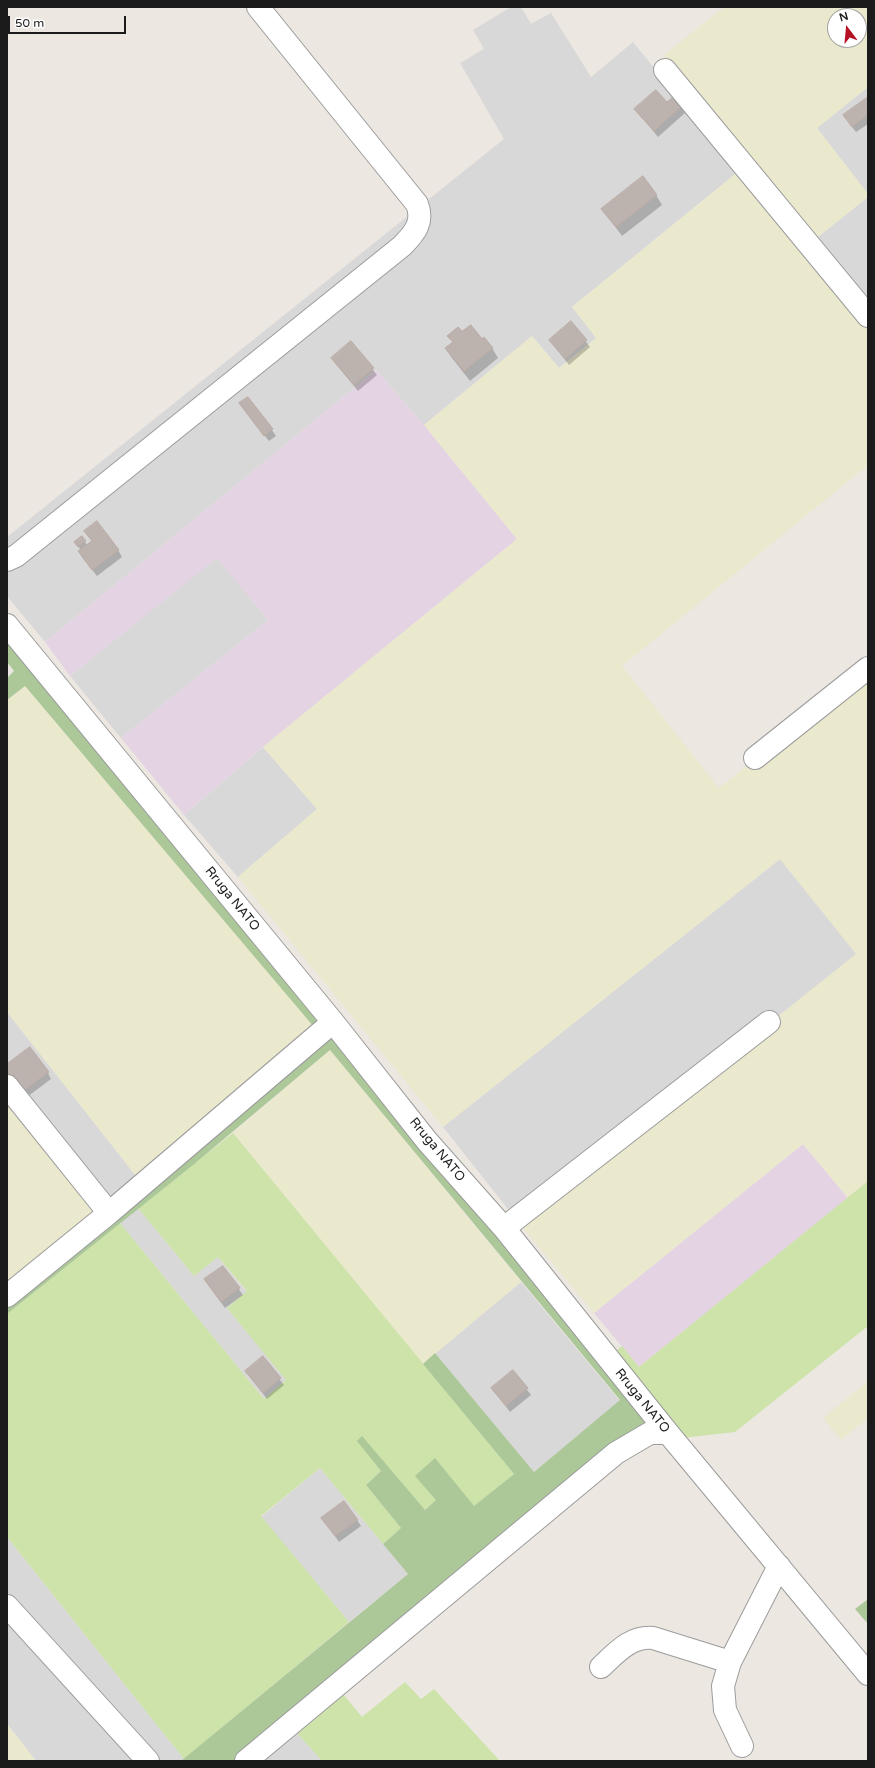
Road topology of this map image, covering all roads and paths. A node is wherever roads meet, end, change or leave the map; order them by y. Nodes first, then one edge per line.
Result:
1 (258, 7) edge
2 (665, 70) dead end
3 (868, 316) edge
4 (7, 560) edge
5 (7, 625) edge
6 (868, 668) edge
7 (756, 758) dead end
8 (333, 1022) junction
9 (769, 1022) dead end
10 (7, 1086) edge
11 (109, 1213) junction
12 (504, 1228) junction
13 (7, 1296) edge
14 (668, 1434) junction
15 (779, 1566) junction
16 (7, 1606) edge
17 (730, 1662) junction
18 (601, 1668) dead end
19 (868, 1674) edge
20 (742, 1746) dead end
21 (148, 1761) edge
22 (246, 1761) edge

1 - 4 street
2 - 3 street
5 - 8 street, Rruga NATO
6 - 7 street
8 - 11 street
8 - 12 street, Rruga NATO
9 - 12 street
10 - 11 street
11 - 13 street
12 - 14 street, Rruga NATO
14 - 15 street, Rruga NATO
14 - 22 street
15 - 17 street
15 - 19 street, Rruga NATO
16 - 21 street
17 - 18 street
17 - 20 street

